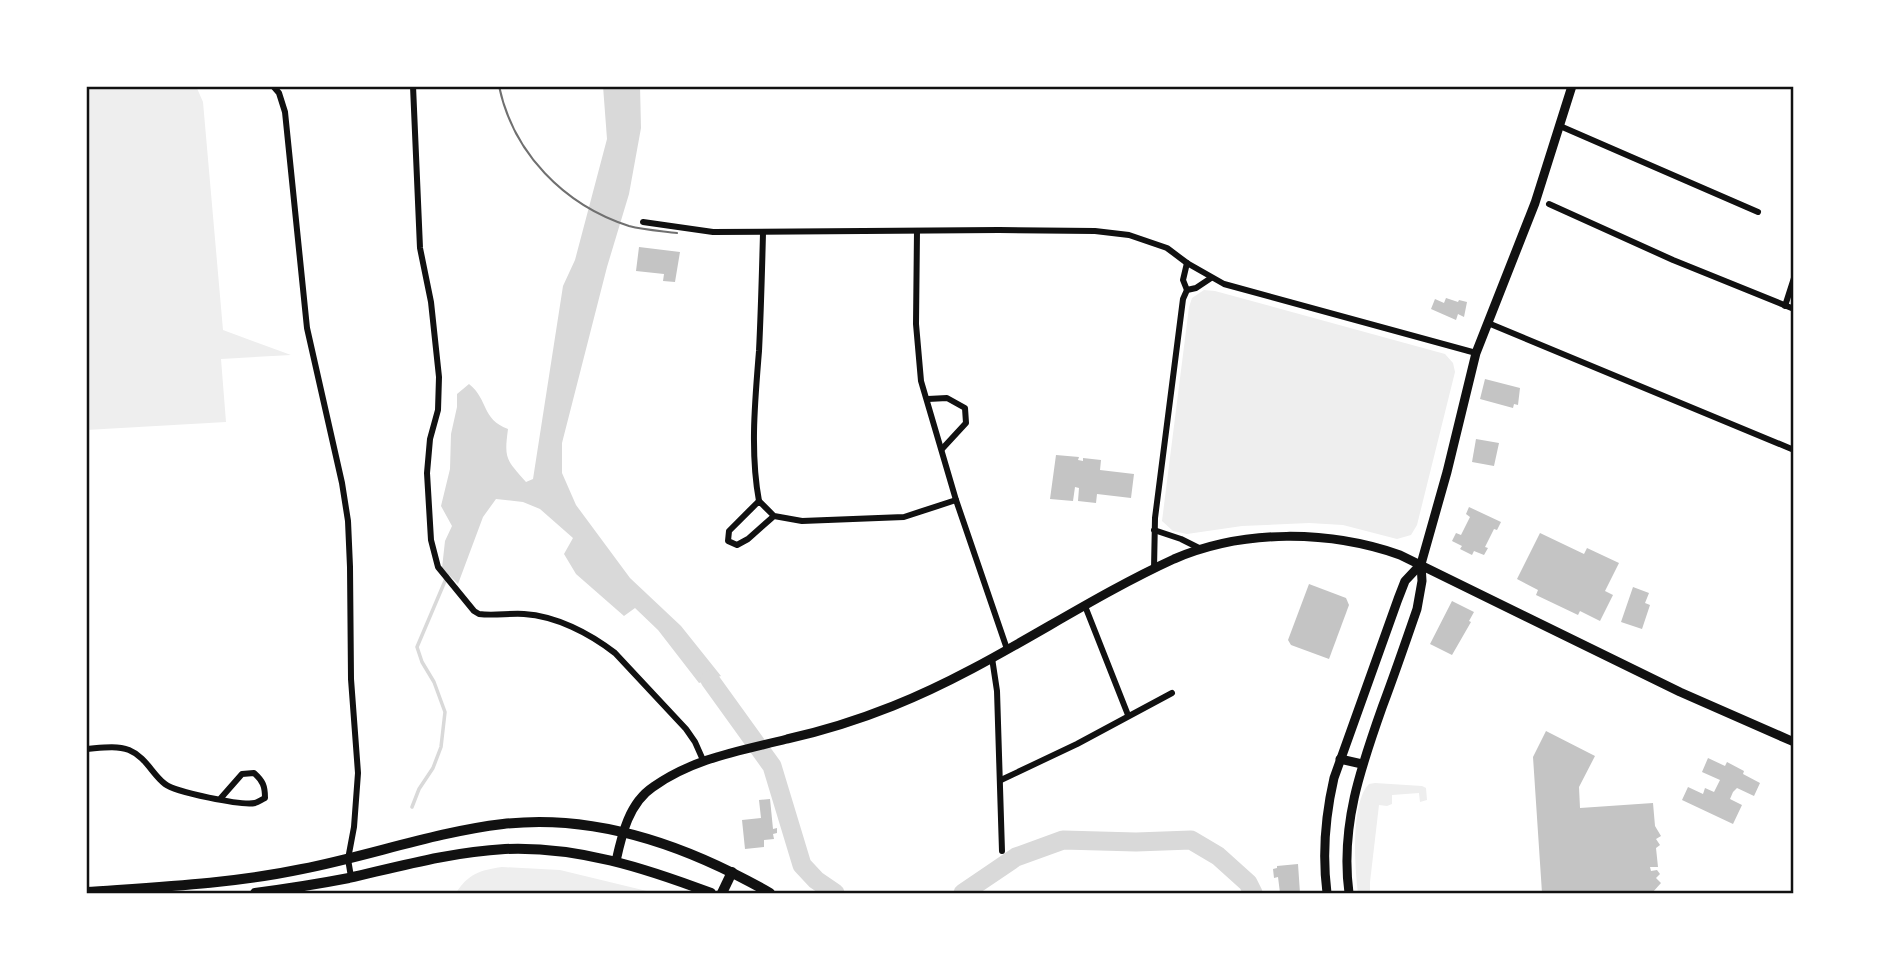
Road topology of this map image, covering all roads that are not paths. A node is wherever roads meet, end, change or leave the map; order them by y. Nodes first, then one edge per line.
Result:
1 (273, 86) edge
2 (413, 86) edge
3 (1572, 86) edge
4 (1560, 126) junction
5 (1549, 204) dead end
6 (1758, 212) dead end
7 (643, 222) dead end
8 (917, 231) junction
9 (763, 233) junction
10 (1187, 263) junction
11 (1211, 278) junction
12 (1794, 278) edge
13 (1187, 289) junction
14 (1785, 306) junction
15 (1794, 309) edge
16 (1488, 323) junction
17 (1476, 352) junction
18 (928, 399) junction
19 (942, 449) junction
20 (1794, 450) edge
21 (956, 500) junction
22 (759, 501) junction
23 (774, 516) junction
24 (1154, 530) junction
25 (1201, 550) junction
26 (1421, 564) junction
27 (1154, 569) junction
28 (1085, 606) junction
29 (1007, 649) junction
30 (992, 658) junction
31 (1172, 693) dead end
32 (1128, 715) junction
33 (1794, 742) edge
34 (86, 749) edge
35 (1340, 759) junction
36 (703, 760) junction
37 (1362, 764) junction
38 (1001, 780) junction
39 (220, 799) junction
40 (622, 832) junction
41 (1002, 851) dead end
42 (348, 859) junction
43 (616, 861) junction
44 (732, 872) junction
45 (351, 877) junction
46 (86, 892) edge
47 (254, 893) edge
48 (711, 893) edge
49 (722, 893) edge
50 (770, 893) edge
51 (1327, 893) edge
52 (1349, 893) edge

1 - 42 street
2 - 36 street
3 - 4 main road
4 - 6 street
4 - 16 main road
5 - 14 street
7 - 9 street
8 - 9 street
8 - 10 street
8 - 18 street
9 - 22 street
10 - 11 street
10 - 13 street
11 - 13 street
11 - 17 street
12 - 14 street
13 - 24 street
14 - 15 street
16 - 17 main road
16 - 20 street
17 - 26 main road
18 - 19 street
18 - 19 street
19 - 21 street
21 - 23 street
21 - 29 street
22 - 23 street
22 - 23 street
24 - 25 street
24 - 27 street
25 - 26 main road
25 - 27 main road
26 - 33 main road
26 - 35 main road
26 - 37 main road
27 - 28 main road
28 - 29 main road
28 - 32 street
29 - 30 main road
30 - 36 main road
30 - 38 street
31 - 32 street
32 - 38 street
34 - 39 street
35 - 37 main road
35 - 51 main road
36 - 40 main road
37 - 52 main road
38 - 41 street
39 - 39 street
40 - 42 main road
40 - 43 main road
40 - 44 main road
42 - 45 street
42 - 46 main road
43 - 45 main road
43 - 48 main road
44 - 49 main road
44 - 50 main road
45 - 47 main road

